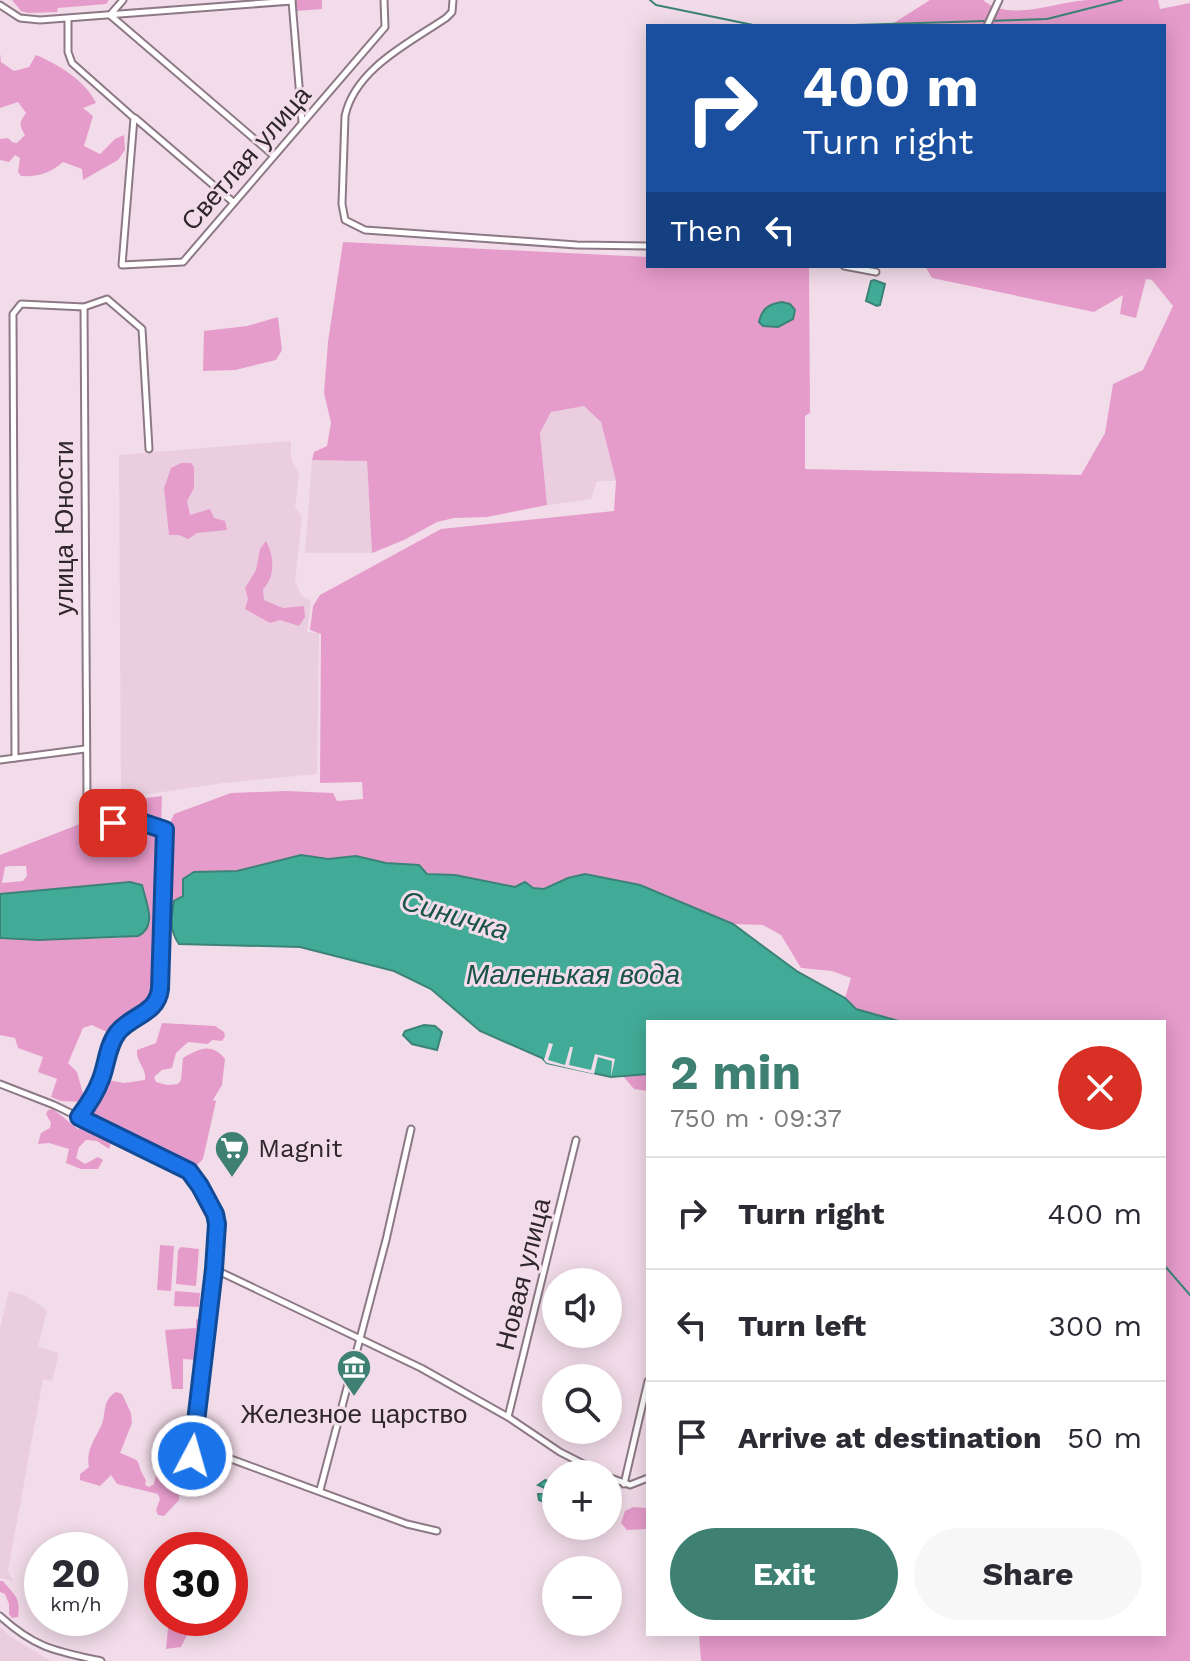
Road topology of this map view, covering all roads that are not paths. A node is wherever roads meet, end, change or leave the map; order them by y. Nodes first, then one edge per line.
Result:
1 (123, 0) edge
2 (384, 0) edge
3 (453, 0) edge
4 (999, 0) edge
5 (292, 1) edge
6 (0, 5) edge
7 (110, 15) junction
8 (68, 19) junction
9 (988, 24) edge
10 (134, 118) junction
11 (302, 122) junction
12 (273, 155) junction
13 (233, 202) junction
14 (646, 246) edge
15 (855, 268) edge
16 (876, 272) dead end
17 (84, 307) junction
18 (149, 449) dead end
19 (85, 749) junction
20 (15, 758) junction
21 (0, 760) edge
22 (0, 1084) edge
23 (79, 1117) junction
24 (411, 1129) dead end
25 (576, 1140) dead end
26 (214, 1269) junction
27 (359, 1340) junction
28 (646, 1389) edge
29 (508, 1417) junction
30 (193, 1445) junction
31 (192, 1456) dead end
32 (576, 1460) edge
33 (622, 1479) edge
34 (646, 1479) edge
35 (622, 1483) edge
36 (320, 1490) junction
37 (437, 1531) dead end
38 (0, 1616) edge
39 (101, 1661) edge

1 - 7 street
2 - 11 street, Светлая улица
3 - 14 street
4 - 9 street
5 - 7 street
5 - 11 street
6 - 8 street
7 - 8 street
7 - 12 street
8 - 10 street
10 - 13 street
10 - 13 street, Светлая улица
11 - 12 street, Светлая улица
12 - 13 street, Светлая улица
15 - 16 street
17 - 18 street
17 - 19 street, улица Юности
17 - 20 street
19 - 20 street
19 - 23 street, улица Юности
20 - 21 street
22 - 23 street
23 - 26 street
24 - 27 street
25 - 29 street, Новая улица
26 - 27 street
26 - 30 street
27 - 29 street
27 - 36 street
28 - 33 street
29 - 32 street
30 - 31 street
30 - 36 street
34 - 35 street
36 - 37 street
38 - 39 street

